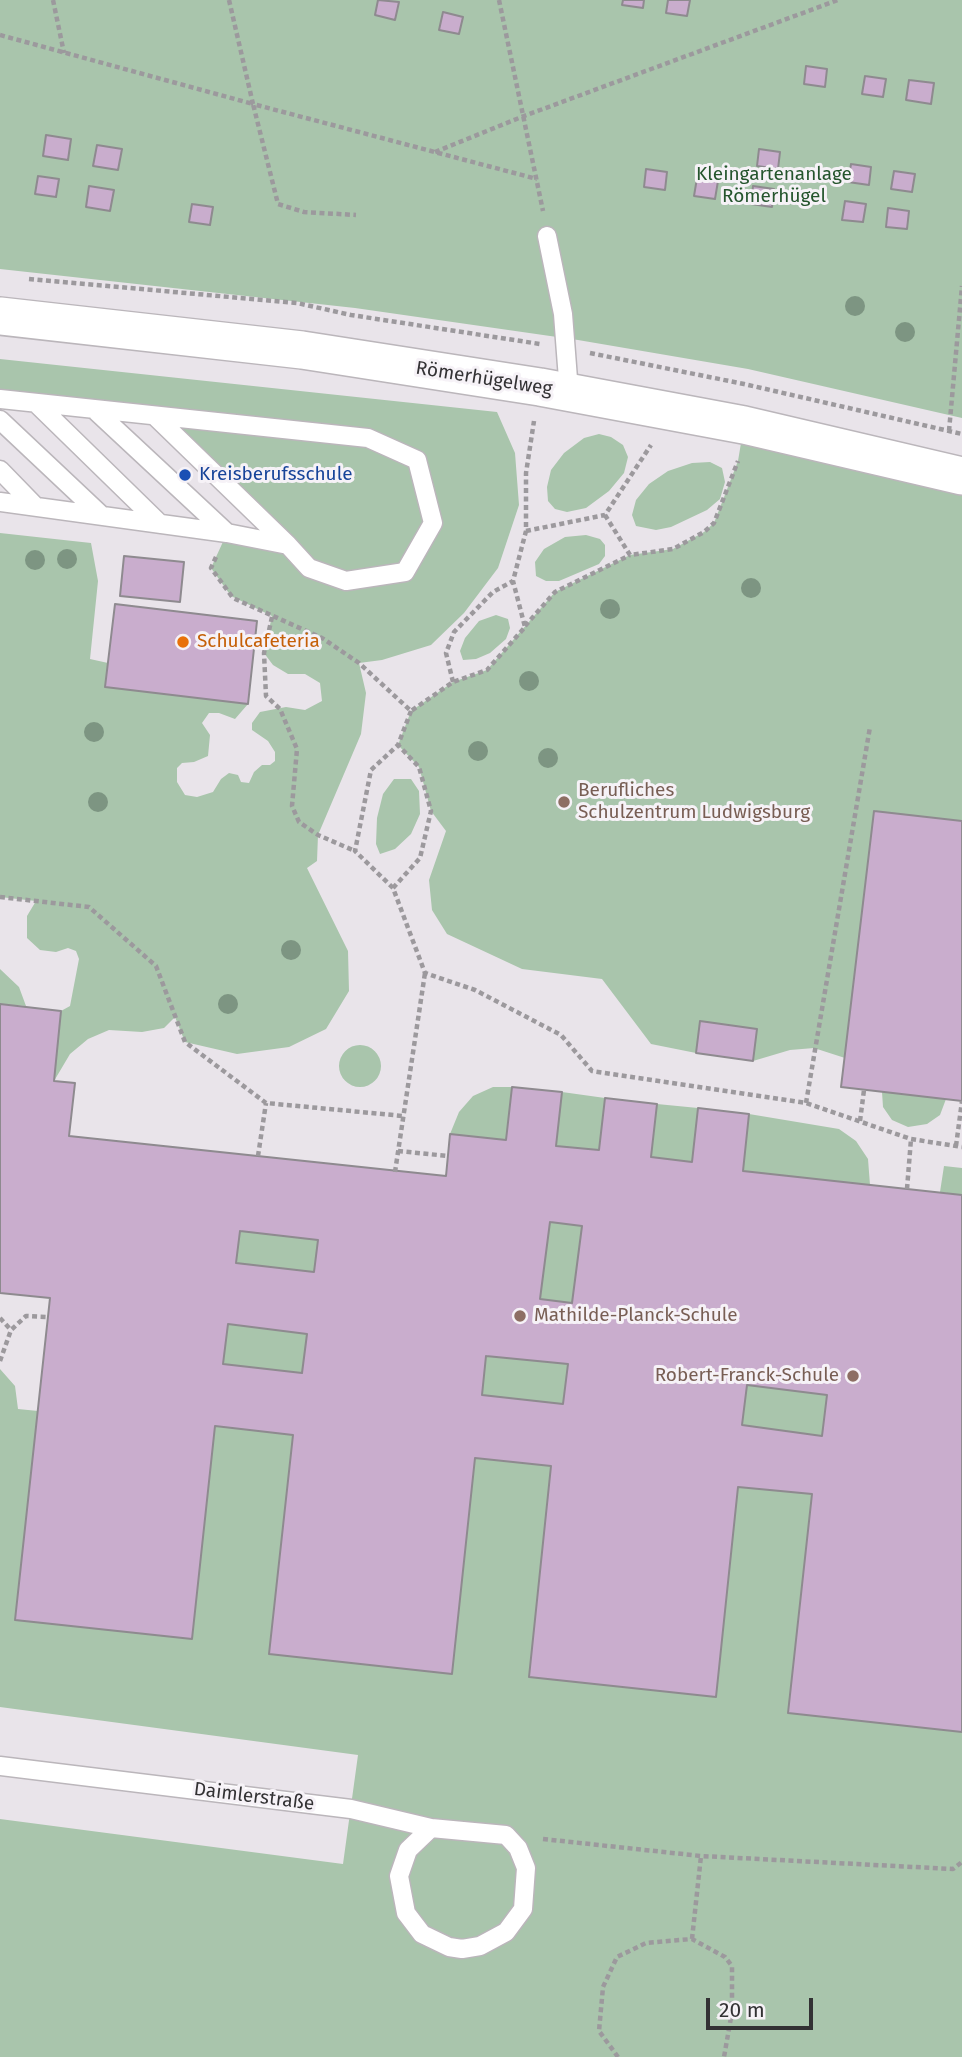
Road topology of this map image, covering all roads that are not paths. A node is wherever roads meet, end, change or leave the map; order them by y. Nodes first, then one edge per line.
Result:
1 (547, 236) road end
2 (0, 316) edge
3 (569, 392) junction
4 (0, 399) edge
5 (36, 403) junction
6 (96, 411) junction
7 (156, 417) junction
8 (0, 420) edge
9 (0, 470) edge
10 (962, 476) edge
11 (0, 502) edge
12 (35, 506) junction
13 (102, 516) junction
14 (160, 524) junction
15 (227, 533) junction
16 (288, 545) junction
17 (0, 1766) edge
18 (430, 1828) junction

1 - 3 lane
2 - 3 street, Römerhügelweg
3 - 10 street, Römerhügelweg
4 - 5 lane
5 - 6 lane
5 - 14 lane
6 - 7 lane
6 - 15 lane
7 - 16 lane
7 - 16 lane
8 - 13 lane
9 - 12 lane
11 - 12 lane
12 - 13 lane
13 - 14 lane
14 - 15 lane
15 - 16 lane
17 - 18 lane, Daimlerstraße
18 - 18 lane, Daimlerstraße

